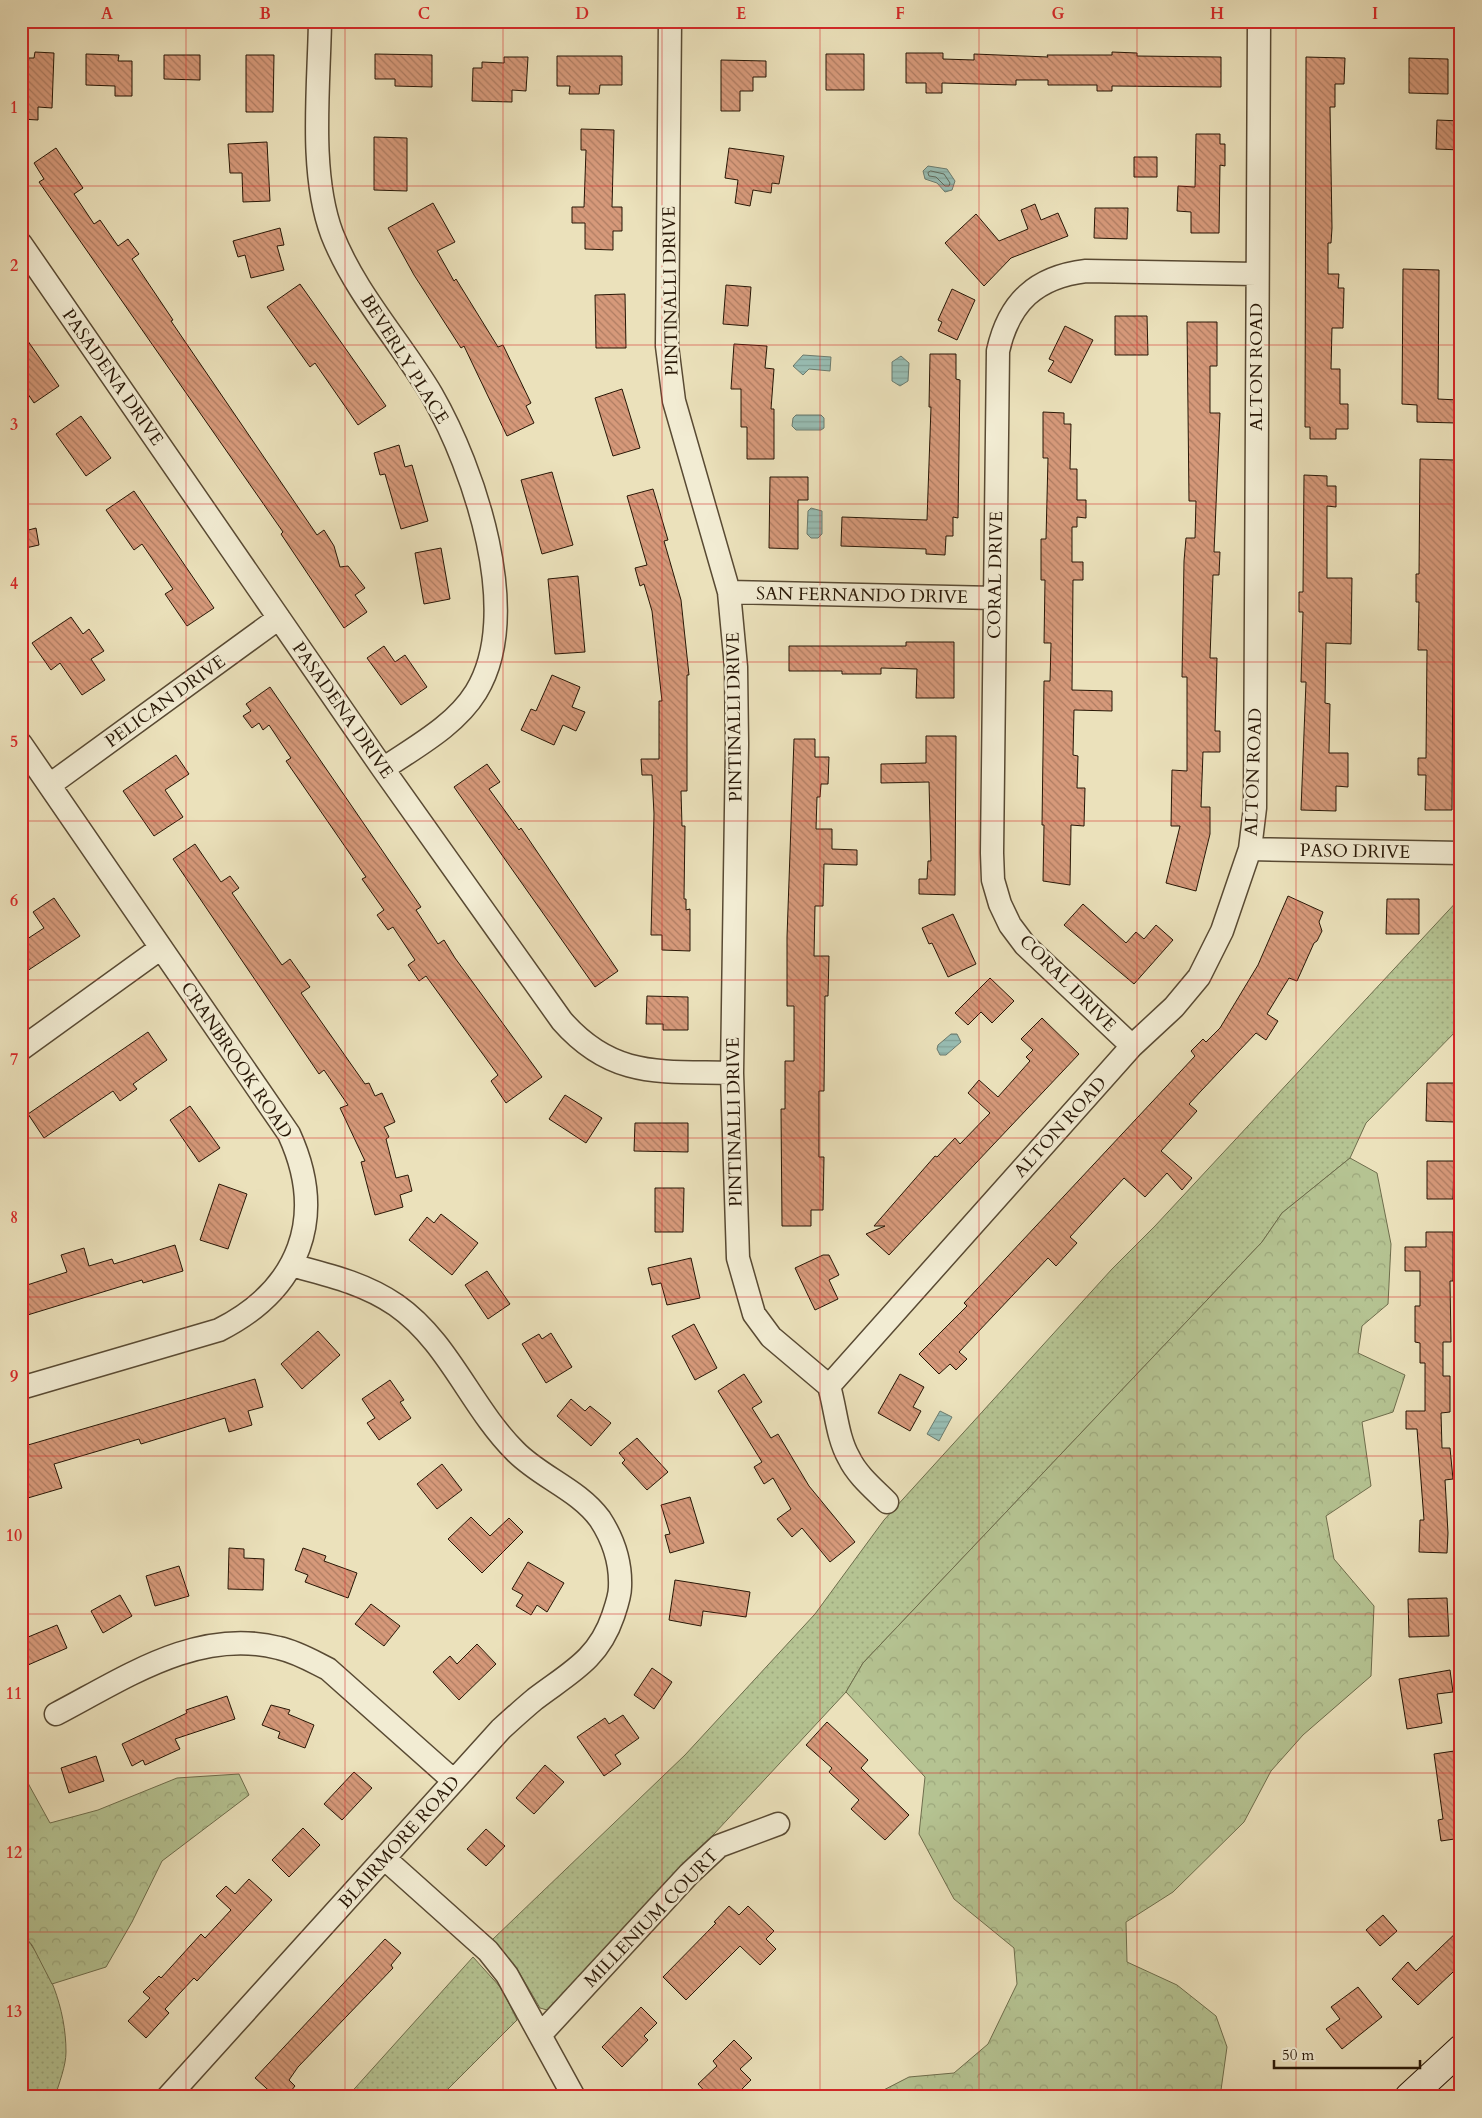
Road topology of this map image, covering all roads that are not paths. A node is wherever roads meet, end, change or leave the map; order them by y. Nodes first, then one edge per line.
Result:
1 (320, 21) edge
2 (670, 21) edge
3 (1259, 21) edge
4 (21, 244) edge
5 (1256, 274) junction
6 (729, 592) junction
7 (995, 598) junction
8 (279, 618) junction
9 (21, 744) edge
10 (383, 769) junction
11 (51, 784) junction
12 (1250, 849) junction
13 (1461, 853) edge
14 (161, 948) junction
15 (1132, 1046) junction
16 (21, 1049) edge
17 (732, 1073) junction
18 (291, 1265) junction
19 (829, 1386) junction
20 (21, 1388) edge
21 (887, 1502) dead end
22 (56, 1714) dead end
23 (454, 1781) junction
24 (778, 1824) dead end
25 (384, 1858) junction
26 (540, 2035) junction
27 (1461, 2049) edge
28 (168, 2097) edge
29 (574, 2097) edge
30 (1409, 2097) edge

1 - 10 street, BEVERLY PLACE
2 - 6 street, PINTINALLI DRIVE
3 - 5 street, ALTON ROAD
4 - 8 street, PASADENA DRIVE
5 - 7 street, CORAL DRIVE
5 - 12 street, ALTON ROAD
6 - 7 street, SAN FERNANDO DRIVE
6 - 17 street, PINTINALLI DRIVE
7 - 15 street, CORAL DRIVE
8 - 10 street, PASADENA DRIVE
8 - 11 street, PELICAN DRIVE
9 - 11 street, CRANBROOK ROAD
10 - 17 street, PASADENA DRIVE
11 - 14 street, CRANBROOK ROAD
12 - 13 street, PASO DRIVE
12 - 15 street, ALTON ROAD
14 - 16 street
14 - 18 street, CRANBROOK ROAD
15 - 19 street, ALTON ROAD
17 - 19 street, PINTINALLI DRIVE
18 - 20 street, CRANBROOK ROAD
18 - 23 street, BLAIRMORE ROAD
19 - 21 street
22 - 23 street
23 - 25 street, BLAIRMORE ROAD
24 - 26 street, MILLENIUM COURT
25 - 26 street
25 - 28 street, BLAIRMORE ROAD
26 - 29 street
27 - 30 main road

